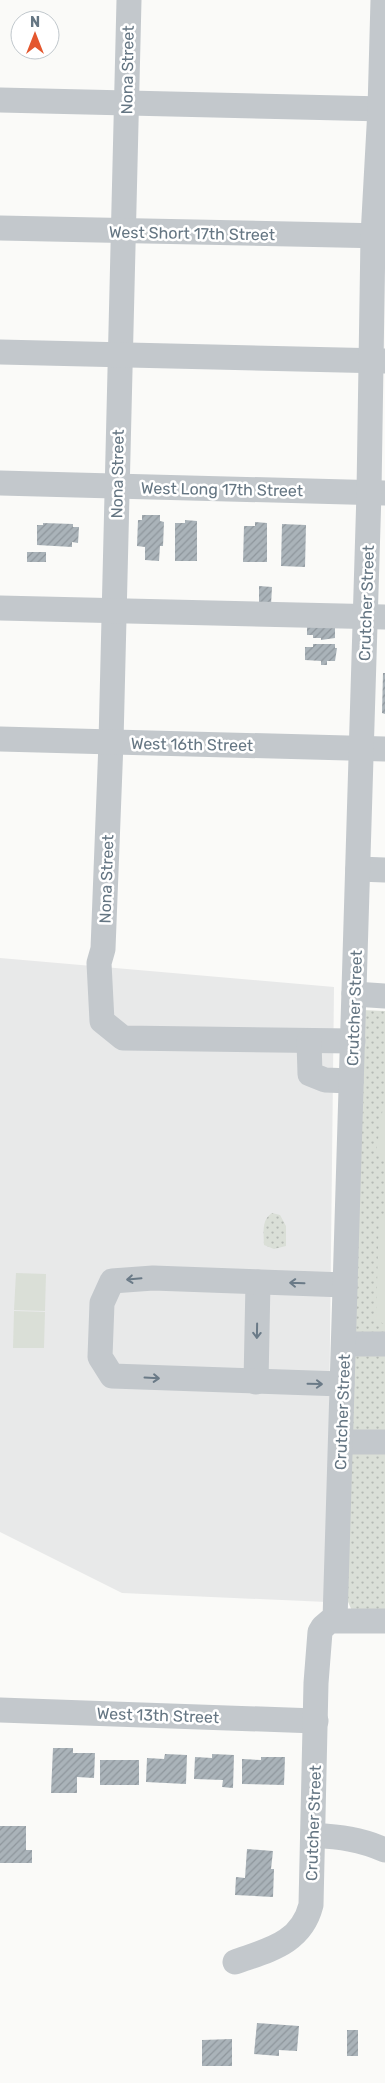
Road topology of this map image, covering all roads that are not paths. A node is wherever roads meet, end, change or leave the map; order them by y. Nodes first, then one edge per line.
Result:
1 (129, 0) edge
2 (384, 0) edge
3 (0, 100) edge
4 (126, 103) junction
5 (383, 109) edge
6 (0, 228) edge
7 (123, 231) junction
8 (379, 236) edge
9 (0, 352) edge
10 (120, 354) junction
11 (377, 361) edge
12 (0, 483) edge
13 (117, 486) junction
14 (377, 492) edge
15 (0, 608) edge
16 (114, 610) junction
17 (375, 617) edge
18 (0, 739) edge
19 (111, 742) junction
20 (373, 748) edge
21 (358, 869) junction
22 (385, 870) edge
23 (354, 994) junction
24 (385, 996) edge
25 (309, 1040) junction
26 (353, 1041) junction
27 (352, 1081) junction
28 (258, 1282) junction
29 (345, 1286) junction
30 (344, 1344) junction
31 (385, 1344) edge
32 (256, 1382) junction
33 (342, 1384) junction
34 (341, 1442) junction
35 (385, 1442) edge
36 (336, 1620) junction
37 (385, 1621) edge
38 (0, 1710) edge
39 (316, 1721) junction
40 (313, 1835) junction
41 (385, 1850) edge
42 (235, 1962) dead end

1 - 4 street, Nona Street
2 - 5 street, Crutcher Street
3 - 4 street
4 - 5 street
4 - 7 street, Nona Street
5 - 8 street, Crutcher Street
6 - 7 street, West Short 17th Street
7 - 8 street, West Short 17th Street
7 - 10 street, Nona Street
8 - 11 street, Crutcher Street
9 - 10 street
10 - 11 street
10 - 13 street, Nona Street
11 - 14 street, Crutcher Street
12 - 13 street, West Long 17th Street
13 - 14 street, West Long 17th Street
13 - 16 street, Nona Street
14 - 17 street, Crutcher Street
15 - 16 street
16 - 17 street
16 - 19 street, Nona Street
17 - 20 street, Crutcher Street
18 - 19 street, West 16th Street
19 - 20 street, West 16th Street
19 - 25 street, Nona Street
20 - 21 street, Crutcher Street
21 - 22 street
21 - 23 street, Crutcher Street
23 - 24 street
23 - 26 street, Crutcher Street
25 - 26 street, Nona Street
25 - 27 street
26 - 27 street, Crutcher Street
27 - 29 street, Crutcher Street
29 -> 28 street
28 -> 32 street
28 -> 32 street
29 - 30 street, Crutcher Street
30 - 31 street
30 - 33 street, Crutcher Street
32 -> 33 street
33 - 34 street, Crutcher Street
34 - 35 street
34 - 36 street, Crutcher Street
36 - 37 street
36 - 39 street, Crutcher Street
38 - 39 street, West 13th Street
39 - 40 street, Crutcher Street
40 - 41 street
40 - 42 street, Crutcher Street

